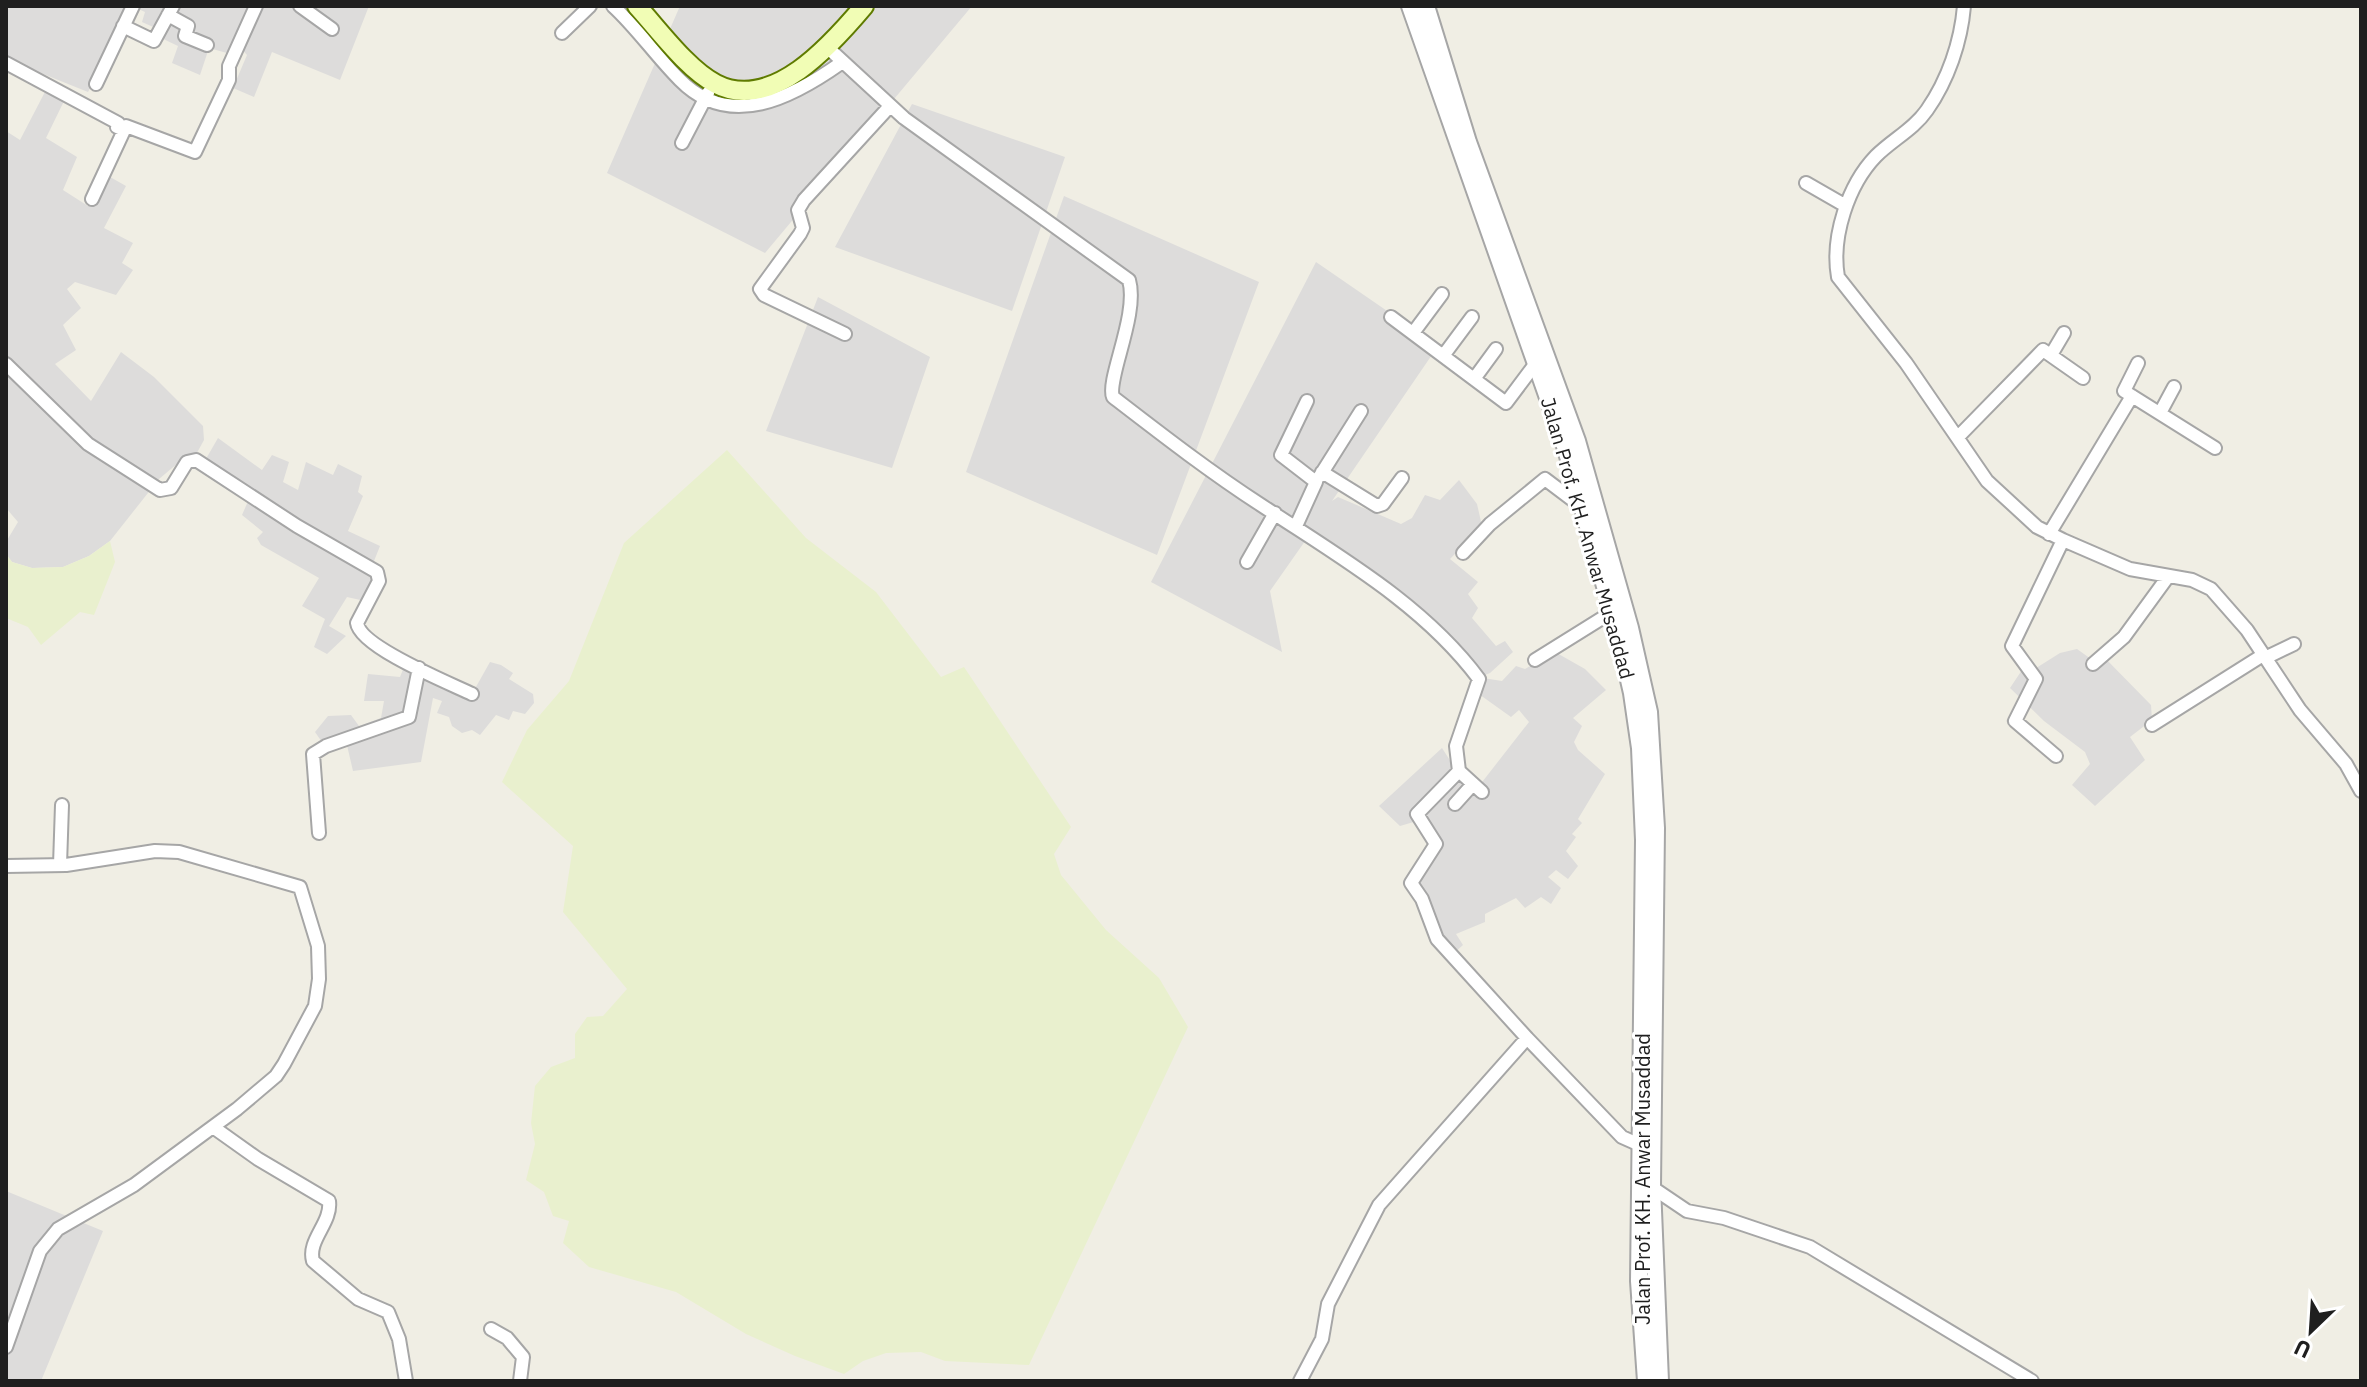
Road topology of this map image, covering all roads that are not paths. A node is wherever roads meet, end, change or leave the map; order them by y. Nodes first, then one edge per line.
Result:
1 (133, 6) edge
2 (256, 6) edge
3 (300, 6) edge
4 (590, 6) edge
5 (613, 6) edge
6 (637, 6) edge
7 (864, 6) edge
8 (1410, 6) edge
9 (1426, 6) edge
10 (1964, 6) edge
11 (171, 10) edge
12 (123, 26) junction
13 (332, 29) dead end
14 (562, 33) dead end
15 (207, 45) dead end
16 (834, 55) junction
17 (6, 63) edge
18 (96, 84) dead end
19 (709, 91) junction
20 (890, 106) junction
21 (124, 130) junction
22 (682, 143) dead end
23 (1806, 183) dead end
24 (92, 199) dead end
25 (1846, 206) junction
26 (1442, 294) dead end
27 (1391, 317) dead end
28 (1472, 317) dead end
29 (1413, 333) junction
30 (2064, 333) dead end
31 (845, 334) dead end
32 (1496, 349) dead end
33 (2051, 355) junction
34 (1443, 356) junction
35 (1536, 363) junction
36 (2138, 363) dead end
37 (6, 364) edge
38 (2083, 378) dead end
39 (1474, 379) junction
40 (2174, 387) dead end
41 (2132, 396) junction
42 (1307, 401) dead end
43 (1361, 411) dead end
44 (2160, 413) junction
45 (1958, 437) junction
46 (2215, 448) dead end
47 (1319, 477) junction
48 (1402, 478) dead end
49 (1582, 507) junction
50 (1275, 513) junction
51 (1296, 526) junction
52 (2049, 534) junction
53 (2063, 540) junction
54 (1601, 548) junction
55 (1463, 553) dead end
56 (1247, 562) dead end
57 (2167, 578) junction
58 (1612, 612) junction
59 (2294, 644) dead end
60 (2267, 656) junction
61 (1535, 660) dead end
62 (2093, 664) dead end
63 (419, 668) junction
64 (472, 694) dead end
65 (1638, 694) junction
66 (2152, 725) dead end
67 (2056, 756) dead end
68 (1459, 771) junction
69 (2361, 791) edge
70 (1455, 804) dead end
71 (62, 805) dead end
72 (319, 833) dead end
73 (60, 865) junction
74 (6, 866) edge
75 (1527, 1038) junction
76 (1648, 1047) junction
77 (213, 1127) junction
78 (1640, 1145) junction
79 (1646, 1185) junction
80 (491, 1329) dead end
81 (6, 1347) edge
82 (406, 1381) edge
83 (520, 1381) edge
84 (1300, 1381) edge
85 (1646, 1381) edge
86 (1660, 1381) edge
87 (2032, 1381) edge

1 - 12 street
2 - 21 street
3 - 13 street
4 - 14 street
5 - 19 street
6 - 19 main road
7 - 16 main road
8 - 35 street, Jalan Prof. KH. Anwar Musaddad
9 - 54 street, Jalan Prof. KH. Anwar Musaddad
10 - 25 street
11 - 12 street
11 - 15 street
12 - 18 street
16 - 19 main road
16 - 20 street
17 - 21 street
19 - 22 street
20 - 31 street
20 - 50 street
21 - 24 street
23 - 25 street
25 - 45 street
26 - 29 street
27 - 29 street
28 - 34 street
29 - 34 street
30 - 33 street
32 - 39 street
33 - 38 street
33 - 45 street
34 - 39 street
35 - 39 street
35 - 49 street, Jalan Prof. KH. Anwar Musaddad
36 - 41 street
37 - 63 street
40 - 44 street
41 - 44 street
41 - 52 street
42 - 47 street
43 - 47 street
44 - 46 street
45 - 52 street
47 - 48 street
47 - 51 street
49 - 54 street, Jalan Prof. KH. Anwar Musaddad
49 - 55 street
50 - 51 street
50 - 56 street
51 - 68 street
52 - 53 street
53 - 57 street
53 - 67 street
54 - 58 street, Jalan Prof. KH. Anwar Musaddad
54 - 65 street, Jalan Prof. KH. Anwar Musaddad
57 - 60 street
57 - 62 street
58 - 61 street
58 - 65 street, Jalan Prof. KH. Anwar Musaddad
59 - 60 street
60 - 66 street
60 - 69 street
63 - 64 street
63 - 72 street
65 - 76 street, Jalan Prof. KH. Anwar Musaddad
68 - 70 street
68 - 75 street
71 - 73 street
73 - 74 street
73 - 77 street
75 - 78 street
75 - 84 street
76 - 78 street, Jalan Prof. KH. Anwar Musaddad
76 - 79 street, Jalan Prof. KH. Anwar Musaddad
77 - 81 street
77 - 82 street
78 - 79 street, Jalan Prof. KH. Anwar Musaddad
79 - 85 street, Jalan Prof. KH. Anwar Musaddad
79 - 86 street, Jalan Prof. KH. Anwar Musaddad
79 - 87 street
80 - 83 street

